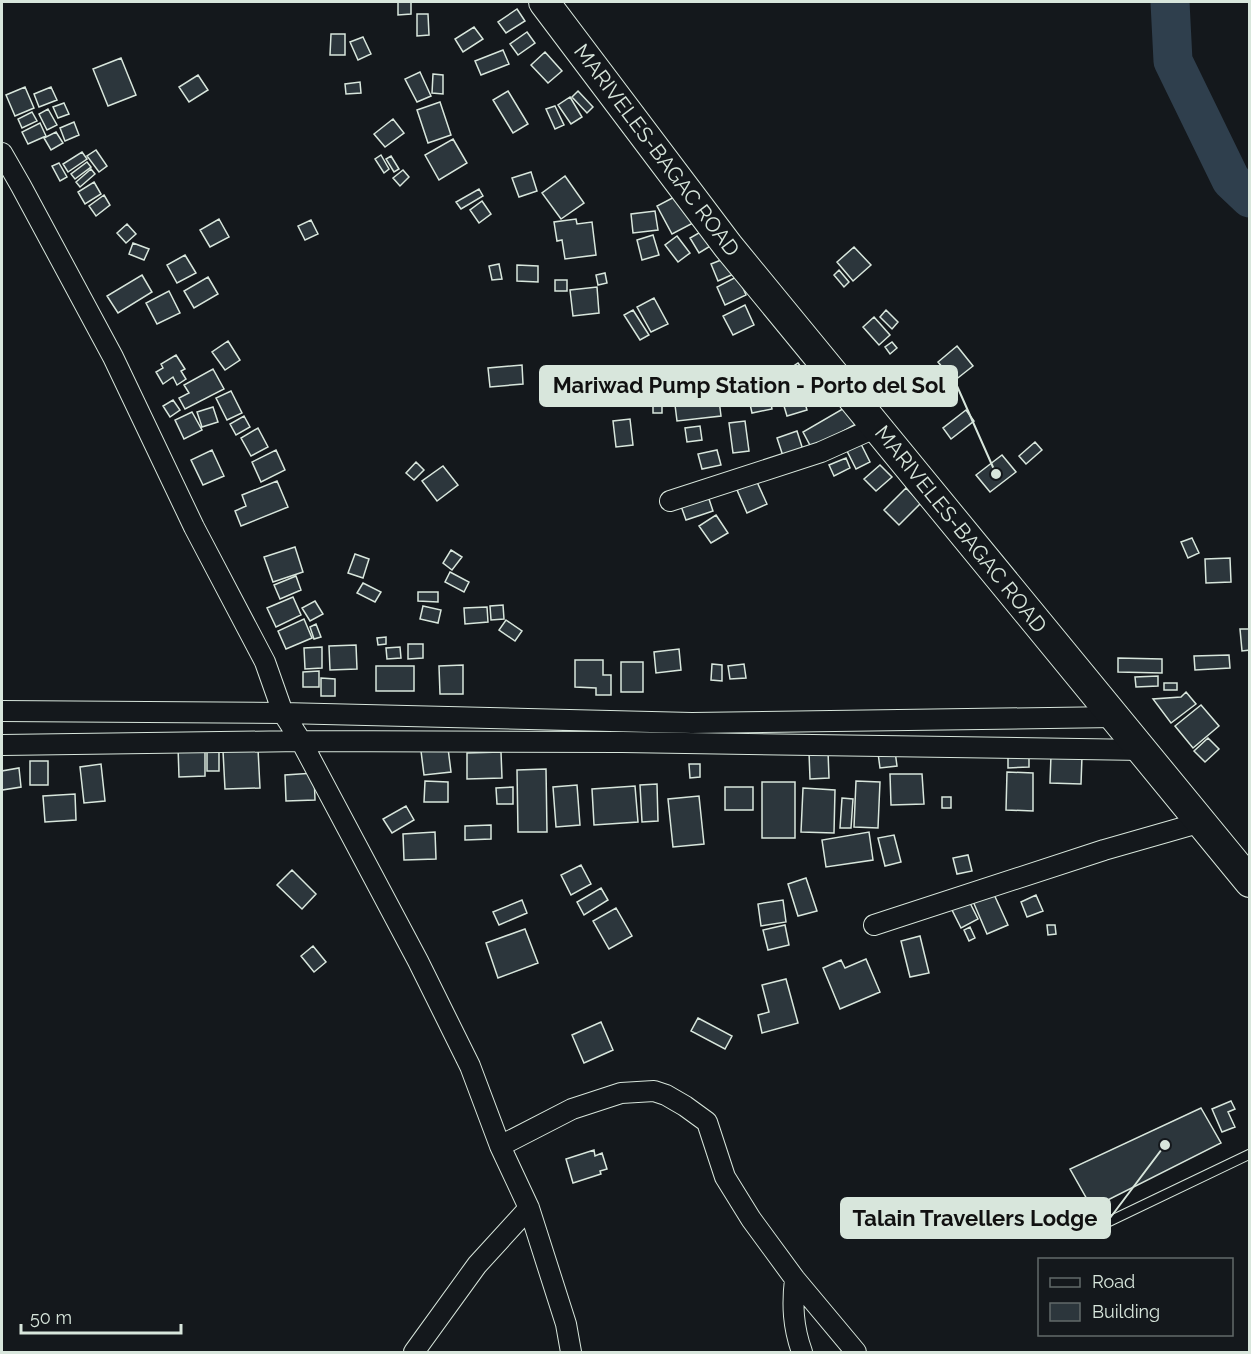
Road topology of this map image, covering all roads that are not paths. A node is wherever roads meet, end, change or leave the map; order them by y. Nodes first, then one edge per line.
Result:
1 (544, 2) edge
2 (2, 153) edge
3 (877, 428) junction
4 (670, 501) dead end
5 (2, 711) edge
6 (283, 713) junction
7 (1115, 717) junction
8 (301, 741) junction
9 (2, 745) edge
10 (1142, 750) junction
11 (1202, 822) junction
12 (1250, 882) edge
13 (874, 925) dead end
14 (500, 1146) junction
15 (1250, 1154) edge
16 (529, 1208) junction
17 (1108, 1222) dead end
18 (795, 1279) junction
19 (414, 1353) edge
20 (571, 1353) edge
21 (802, 1353) edge
22 (856, 1353) edge

1 - 3 main road, MARIVELES-BAGAC ROAD
2 - 6 street
3 - 4 street
3 - 7 main road, MARIVELES-BAGAC ROAD
5 - 6 street
6 - 7 street
6 - 8 street
7 - 10 main road, MARIVELES-BAGAC ROAD
8 - 9 street
8 - 10 street
8 - 14 street
10 - 11 main road, MARIVELES-BAGAC ROAD
11 - 12 main road, MARIVELES-BAGAC ROAD
11 - 13 street
14 - 16 street
14 - 18 street
15 - 17 lane
16 - 19 street
16 - 20 street
18 - 21 street
18 - 22 street

